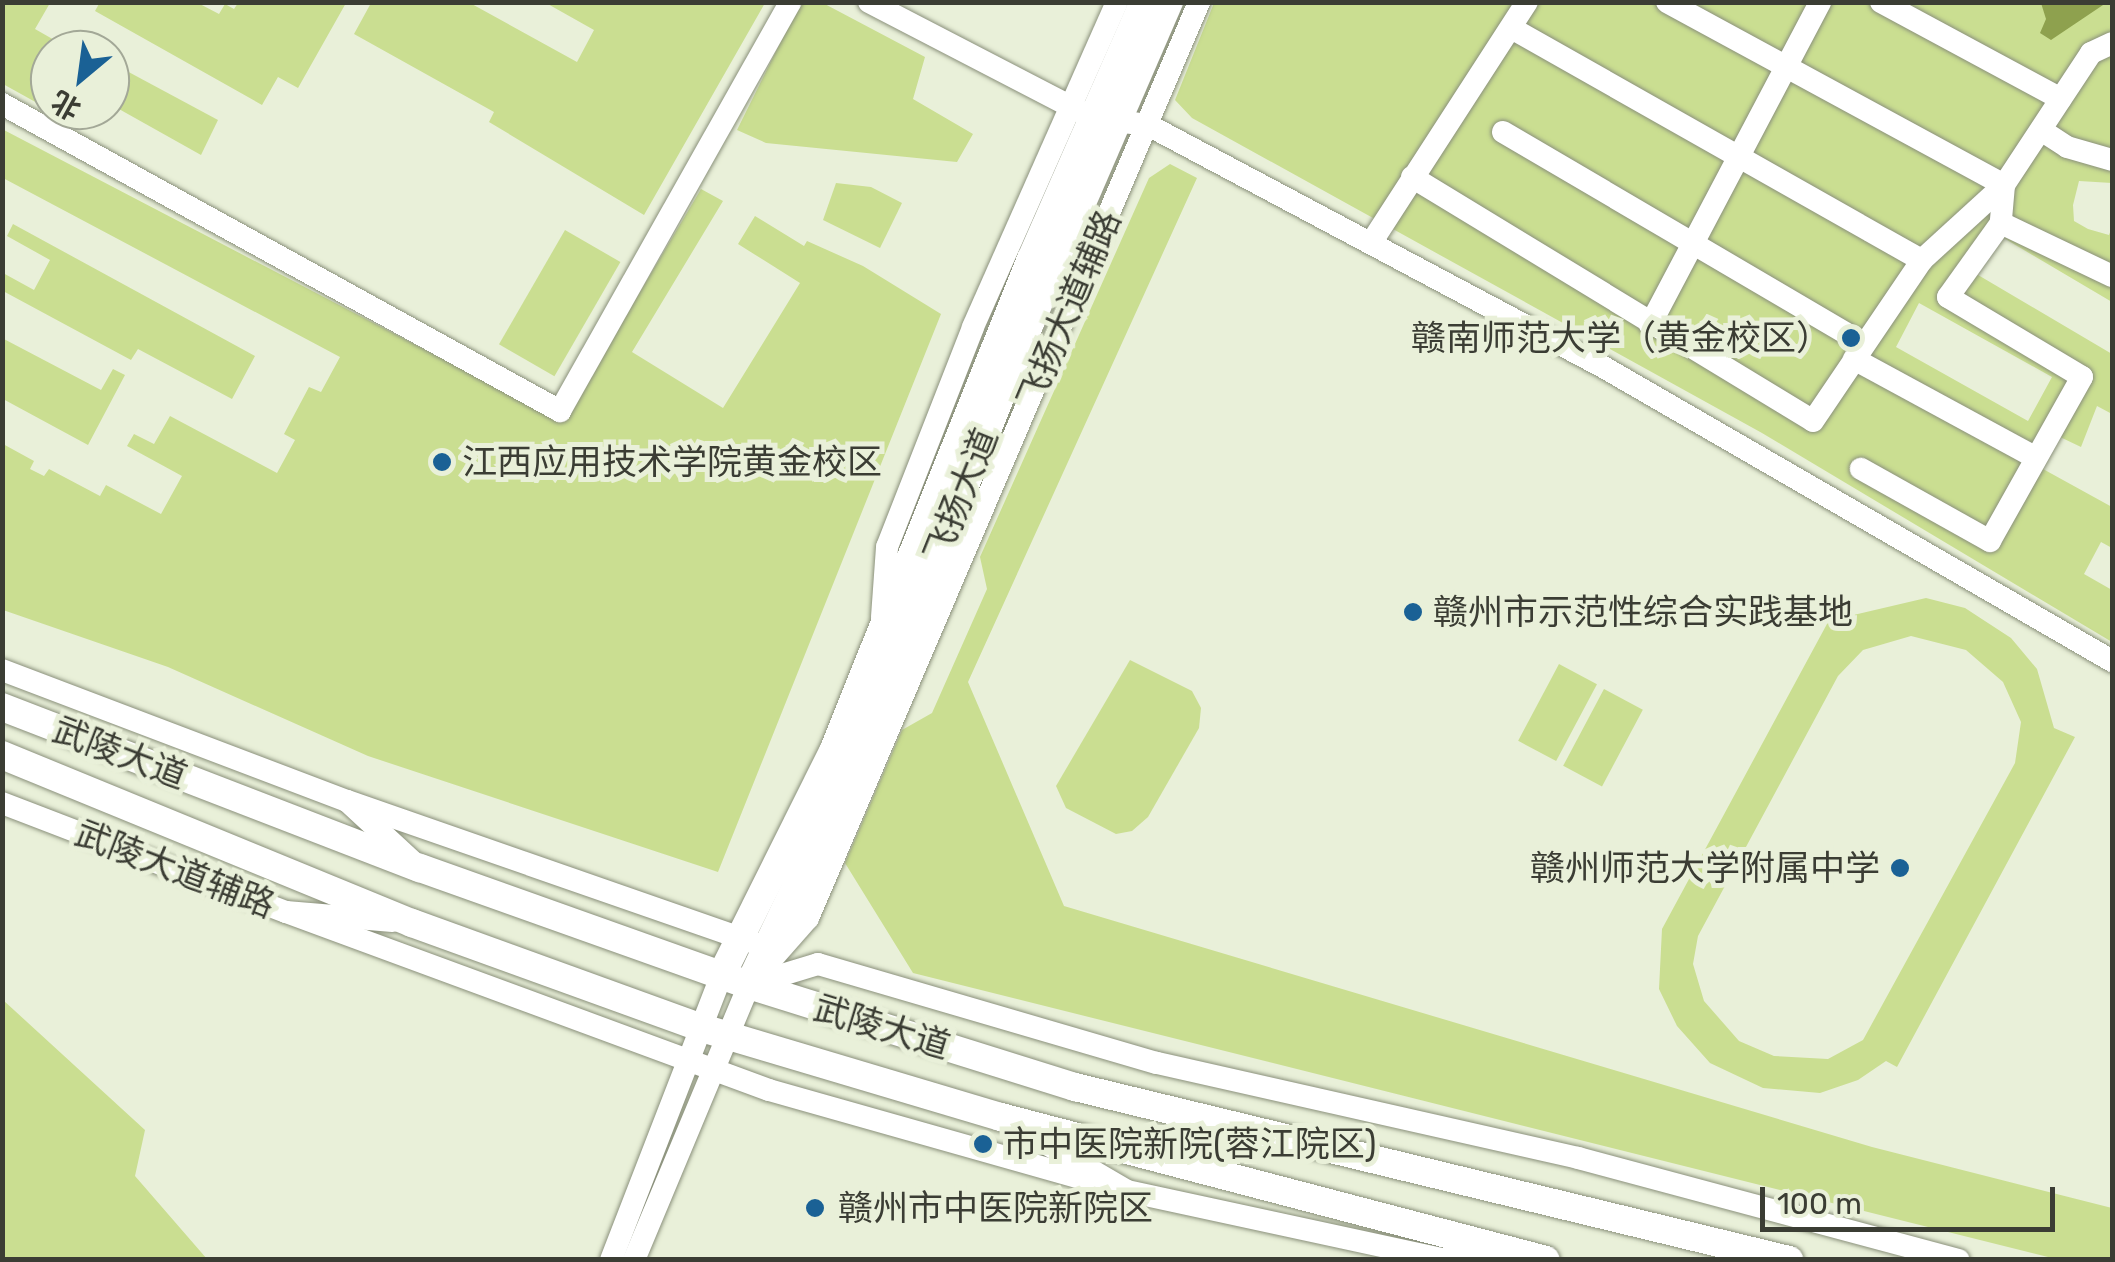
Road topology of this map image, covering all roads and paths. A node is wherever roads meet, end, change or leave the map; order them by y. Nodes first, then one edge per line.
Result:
1 (790, 2) edge
2 (869, 2) edge
3 (1117, 2) edge
4 (1144, 2) edge
5 (1169, 2) edge
6 (1199, 2) edge
7 (1527, 2) edge
8 (1667, 2) edge
9 (1820, 2) edge
10 (1881, 2) edge
11 (1513, 28) junction
12 (2112, 43) edge
13 (1786, 68) junction
14 (2061, 100) junction
15 (2, 104) edge
16 (1096, 116) junction
17 (1148, 125) junction
18 (2041, 130) junction
19 (1503, 132) dead end
20 (1741, 158) junction
21 (2112, 160) edge
22 (1412, 177) junction
23 (2004, 186) junction
24 (2000, 223) junction
25 (1371, 243) junction
26 (1695, 244) junction
27 (1031, 259) junction
28 (1922, 260) junction
29 (2105, 270) edge
30 (1650, 325) junction
31 (973, 328) junction
32 (1859, 352) junction
33 (2036, 458) junction
34 (1860, 470) dead end
35 (881, 636) junction
36 (2112, 661) edge
37 (2, 670) edge
38 (2, 707) edge
39 (2, 755) edge
40 (347, 801) junction
41 (2, 803) edge
42 (420, 868) junction
43 (286, 912) junction
44 (412, 923) junction
45 (762, 945) junction
46 (818, 964) junction
47 (722, 974) junction
48 (749, 985) junction
49 (715, 1032) junction
50 (689, 1062) junction
51 (714, 1070) junction
52 (1002, 1117) junction
53 (1128, 1192) junction
54 (1533, 1258) edge
55 (610, 1260) edge
56 (634, 1260) edge
57 (1789, 1260) edge
58 (1959, 1260) edge

1 - 15 street
2 - 16 street
3 - 16 street
4 - 16 main road, 飞扬大道
5 - 16 main road, 飞扬大道
6 - 17 street, 飞扬大道辅路
7 - 11 street
8 - 13 street
9 - 13 street
10 - 14 street
11 - 20 street
11 - 22 street
12 - 14 street
13 - 20 street
13 - 23 street
14 - 18 street
16 - 17 street
16 - 27 main road, 飞扬大道
16 - 31 street
16 - 45 main road, 飞扬大道
17 - 25 street
17 - 45 street, 飞扬大道辅路
18 - 21 street
18 - 23 street
19 - 26 street
20 - 26 street
20 - 28 street
22 - 25 street
22 - 30 street
23 - 24 street
23 - 28 street
24 - 29 street
24 - 33 street
25 - 36 street
26 - 30 street
26 - 32 street
27 - 31 street
27 - 35 main road, 飞扬大道
28 - 32 street
30 - 32 street
31 - 35 street
32 - 33 street
33 - 34 street
35 - 45 main road, 飞扬大道
37 - 40 street
38 - 42 main road, 武陵大道
39 - 44 main road, 武陵大道
40 - 42 street
40 - 45 street
41 - 43 street, 武陵大道辅路
42 - 47 main road, 武陵大道
43 - 44 street, 武陵大道辅路
43 - 50 street
44 - 49 main road, 武陵大道
45 - 46 street
45 - 47 main road, 飞扬大道
45 - 48 main road, 飞扬大道
46 - 48 street
46 - 58 street
47 - 48 main road, 武陵大道
47 - 49 street
48 - 49 street
48 - 57 main road, 武陵大道
49 - 50 street
49 - 51 street
49 - 52 main road, 武陵大道
50 - 51 street
50 - 55 street
51 - 53 street
51 - 56 street
52 - 53 street
52 - 54 main road, 武陵大道
53 - 54 street

